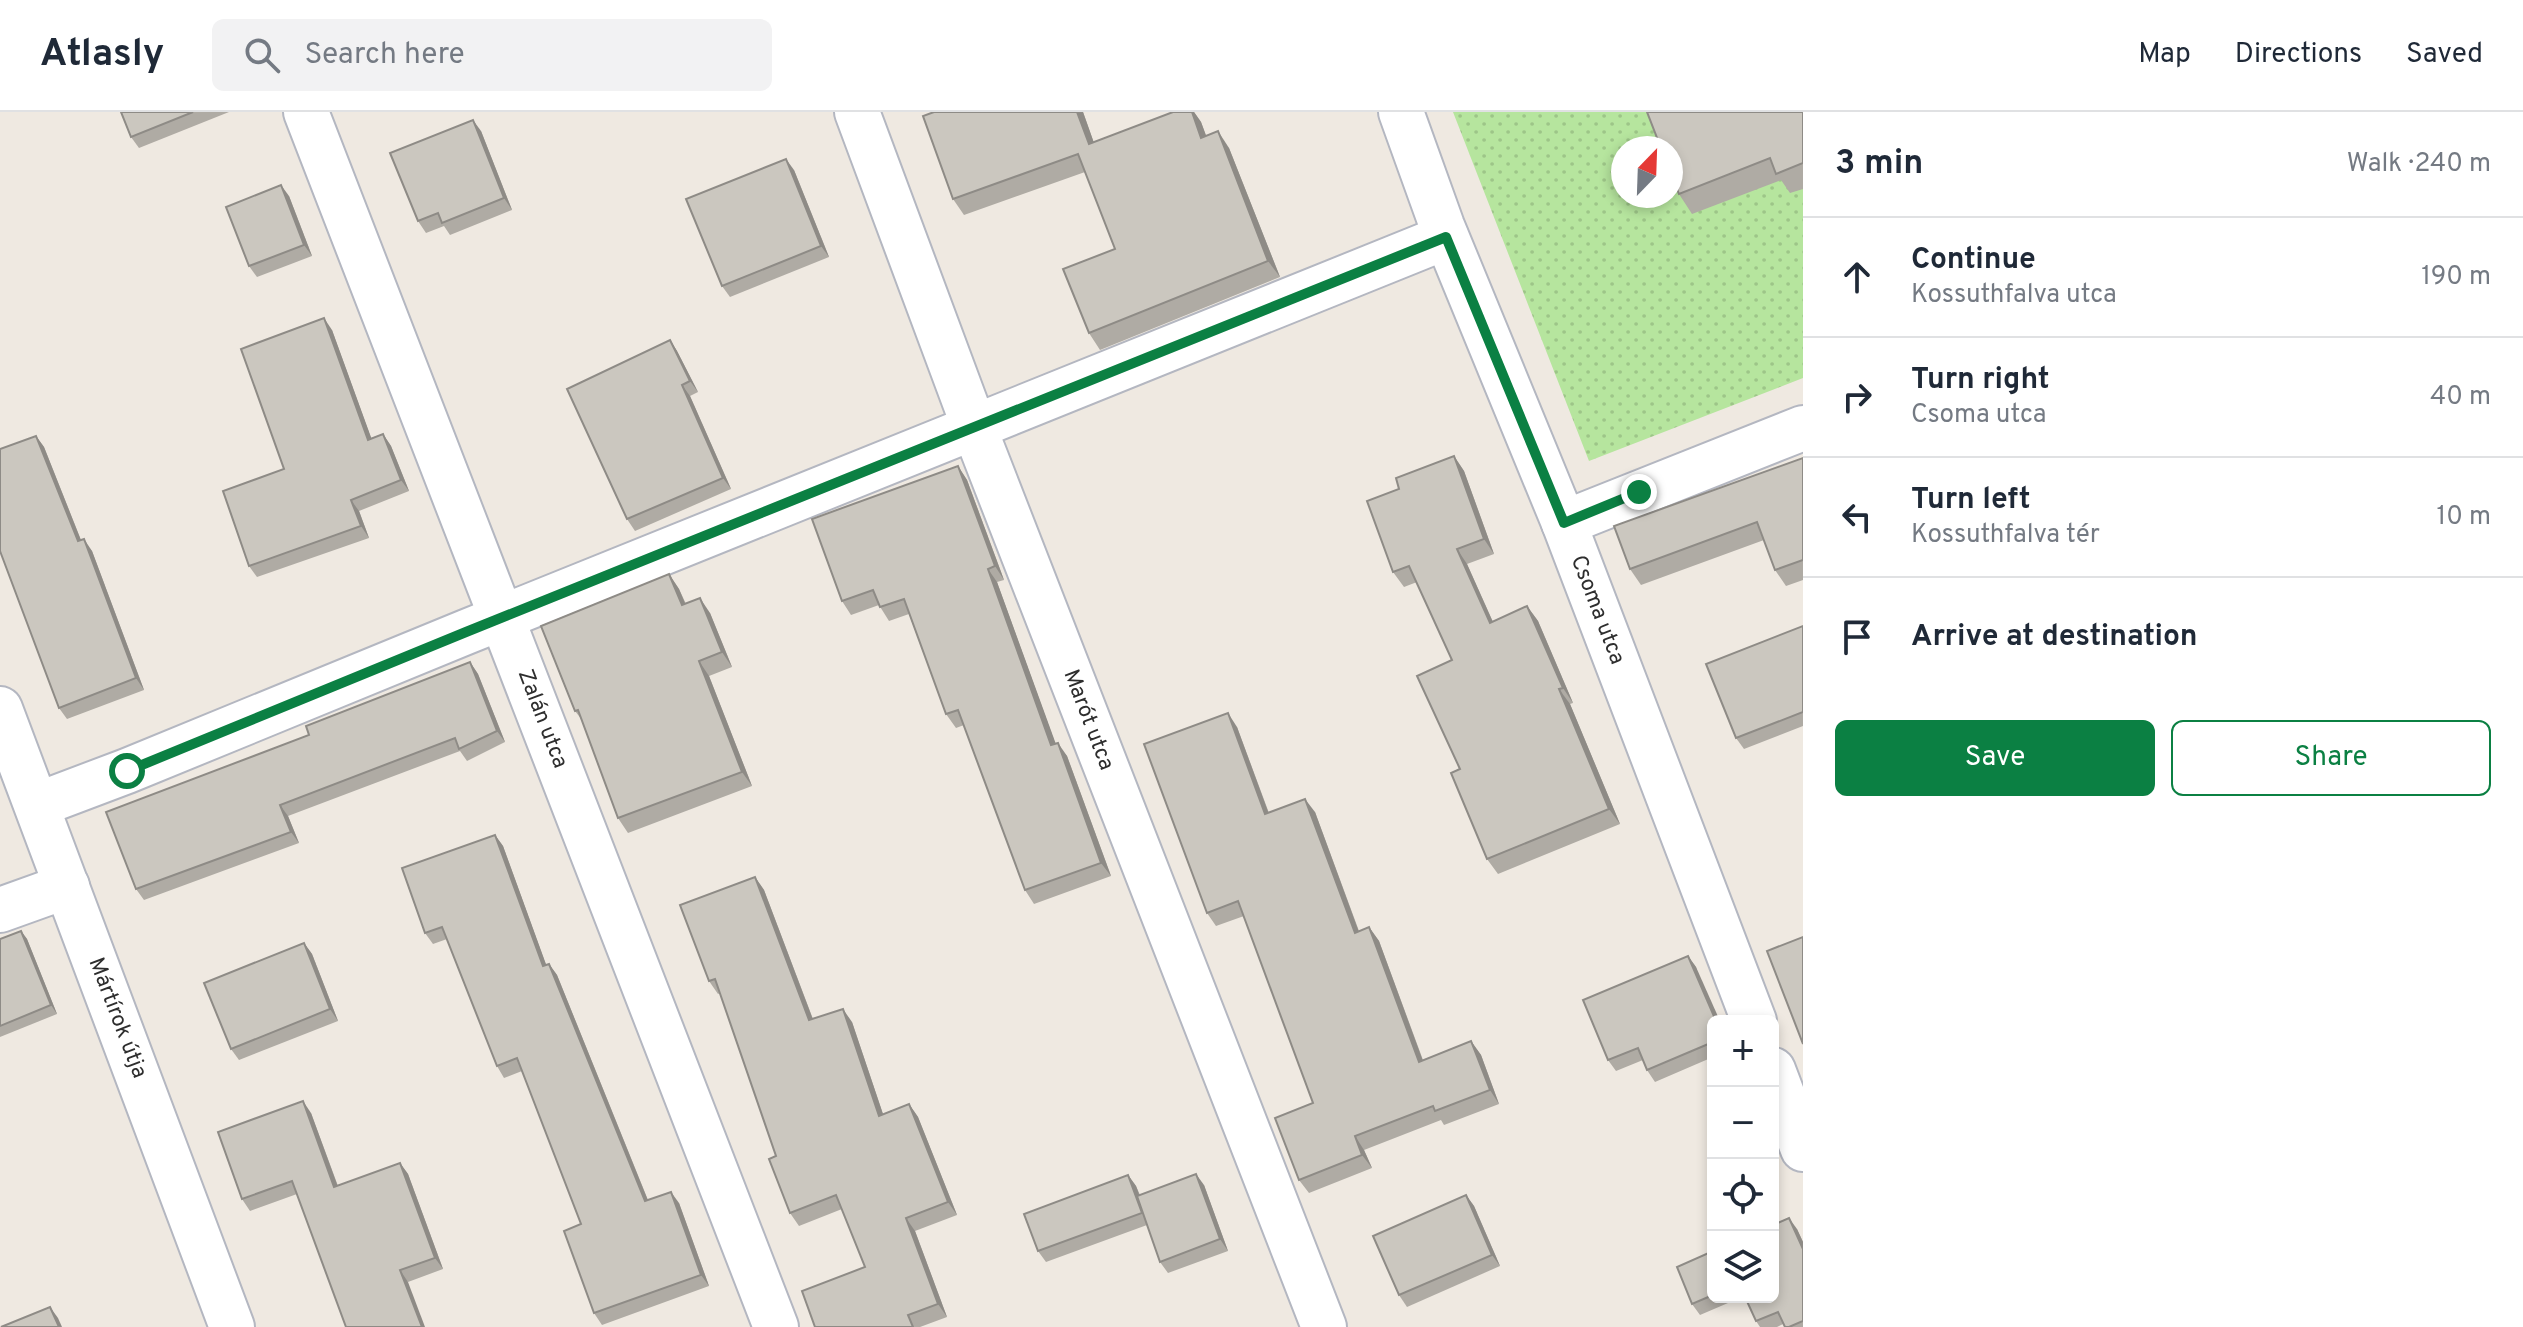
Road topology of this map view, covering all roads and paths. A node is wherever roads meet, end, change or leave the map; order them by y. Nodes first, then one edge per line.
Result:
1 (306, 112) edge
2 (857, 112) edge
3 (1401, 112) edge
4 (1446, 237) junction
5 (974, 427) junction
6 (1803, 428) edge
7 (1564, 523) junction
8 (503, 617) junction
9 (0, 709) edge
10 (37, 805) junction
11 (67, 886) junction
12 (0, 910) edge
13 (1752, 1015) edge
14 (1779, 1086) edge
15 (1803, 1149) edge
16 (232, 1327) edge
17 (776, 1327) edge
18 (1324, 1327) edge

1 - 8 street, Zalán utca
2 - 5 street, Marót utca
3 - 4 street, Csoma utca
4 - 5 street
4 - 7 street, Csoma utca
5 - 8 street
5 - 18 street, Marót utca
6 - 7 street
7 - 13 street, Csoma utca
8 - 10 street
8 - 17 street, Zalán utca
9 - 10 street, Mártírok útja
10 - 11 street, Mártírok útja
11 - 12 street
11 - 16 street, Mártírok útja
14 - 15 street

